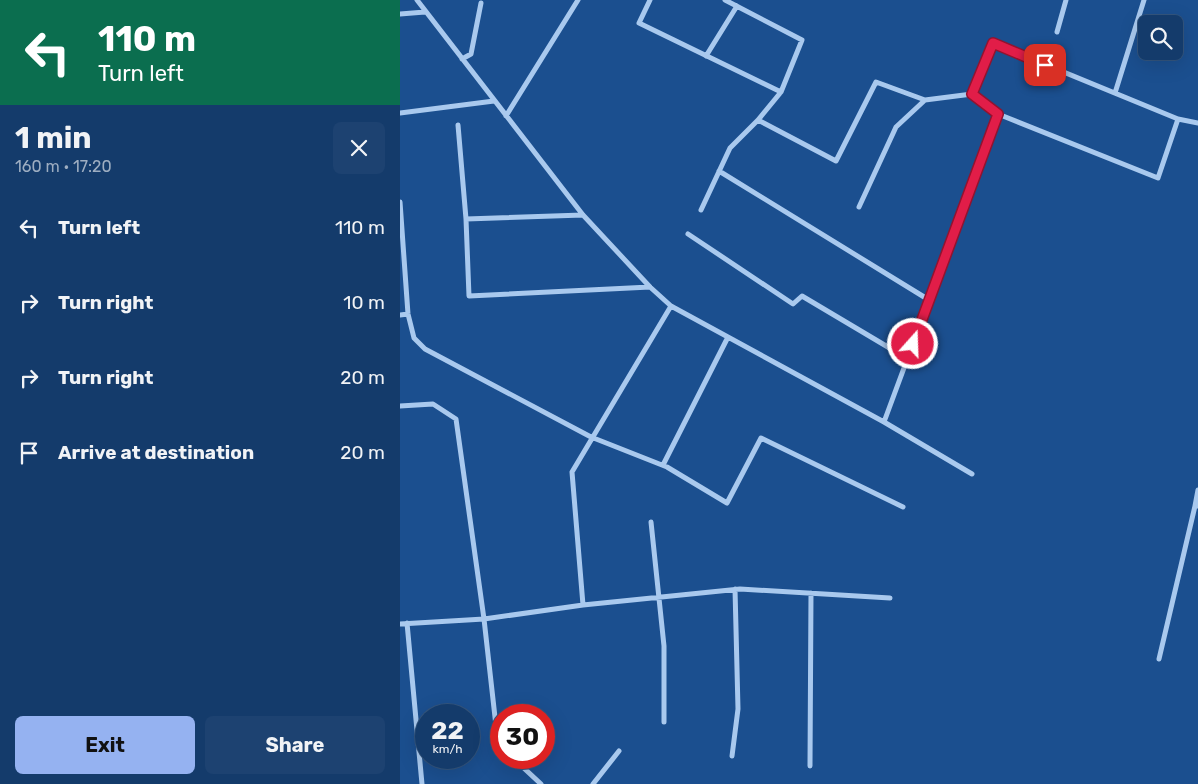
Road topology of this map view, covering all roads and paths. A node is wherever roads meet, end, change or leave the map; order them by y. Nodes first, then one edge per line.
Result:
1 (417, 0) edge
2 (578, 0) edge
3 (650, 0) edge
4 (725, 0) edge
5 (1066, 0) edge
6 (1144, 0) edge
7 (480, 3) dead end
8 (737, 6) junction
9 (424, 12) junction
10 (400, 14) edge
11 (1057, 32) dead end
12 (706, 56) junction
13 (462, 59) junction
14 (781, 92) junction
15 (1115, 93) junction
16 (972, 94) junction
17 (925, 100) junction
18 (494, 101) junction
19 (400, 113) edge
20 (998, 114) junction
21 (506, 116) junction
22 (1178, 119) junction
23 (758, 120) junction
24 (1198, 124) edge
25 (458, 125) dead end
26 (719, 171) junction
27 (400, 202) edge
28 (858, 208) dead end
29 (701, 210) dead end
30 (583, 214) junction
31 (466, 219) junction
32 (688, 234) dead end
33 (650, 287) junction
34 (929, 300) junction
35 (671, 306) junction
36 (408, 314) junction
37 (400, 315) edge
38 (728, 337) junction
39 (908, 359) junction
40 (400, 406) edge
41 (884, 422) junction
42 (591, 437) junction
43 (663, 465) junction
44 (972, 474) dead end
45 (1198, 490) edge
46 (1196, 506) edge
47 (904, 507) dead end
48 (651, 522) dead end
49 (735, 589) junction
50 (811, 593) junction
51 (660, 597) junction
52 (890, 598) dead end
53 (583, 605) junction
54 (484, 619) junction
55 (407, 623) junction
56 (400, 624) edge
57 (1159, 659) dead end
58 (494, 704) edge
59 (664, 722) dead end
60 (619, 751) dead end
61 (732, 756) dead end
62 (810, 766) dead end
63 (524, 769) edge
64 (422, 784) edge
65 (541, 784) edge
66 (593, 784) edge

1 - 9 street
2 - 21 street
3 - 12 street
4 - 8 street
5 - 11 street
6 - 15 street
7 - 13 street
8 - 12 street
8 - 14 street
9 - 10 street
9 - 13 street
12 - 14 street
13 - 18 street
14 - 23 street
15 - 16 street
15 - 22 street
16 - 17 street
16 - 20 street
17 - 23 street
17 - 28 street
18 - 19 street
18 - 21 street
20 - 22 street
20 - 34 street
21 - 30 street
22 - 24 street
23 - 26 street
25 - 31 street
26 - 29 street
26 - 34 street
27 - 36 street
30 - 31 street
30 - 33 street
31 - 33 street
32 - 39 street
33 - 35 street
34 - 39 street
35 - 38 street
35 - 42 street
36 - 37 street
36 - 42 street
38 - 41 street
38 - 43 street
39 - 41 street
40 - 54 street
41 - 44 street
42 - 43 street
42 - 53 street
43 - 47 street
45 - 46 street
46 - 57 street
48 - 51 street
49 - 50 street
49 - 51 street
49 - 61 street
50 - 52 street
50 - 62 street
51 - 53 street
51 - 59 street
53 - 54 street
54 - 55 street
54 - 58 street
55 - 56 street
55 - 64 street
60 - 66 street
63 - 65 street

